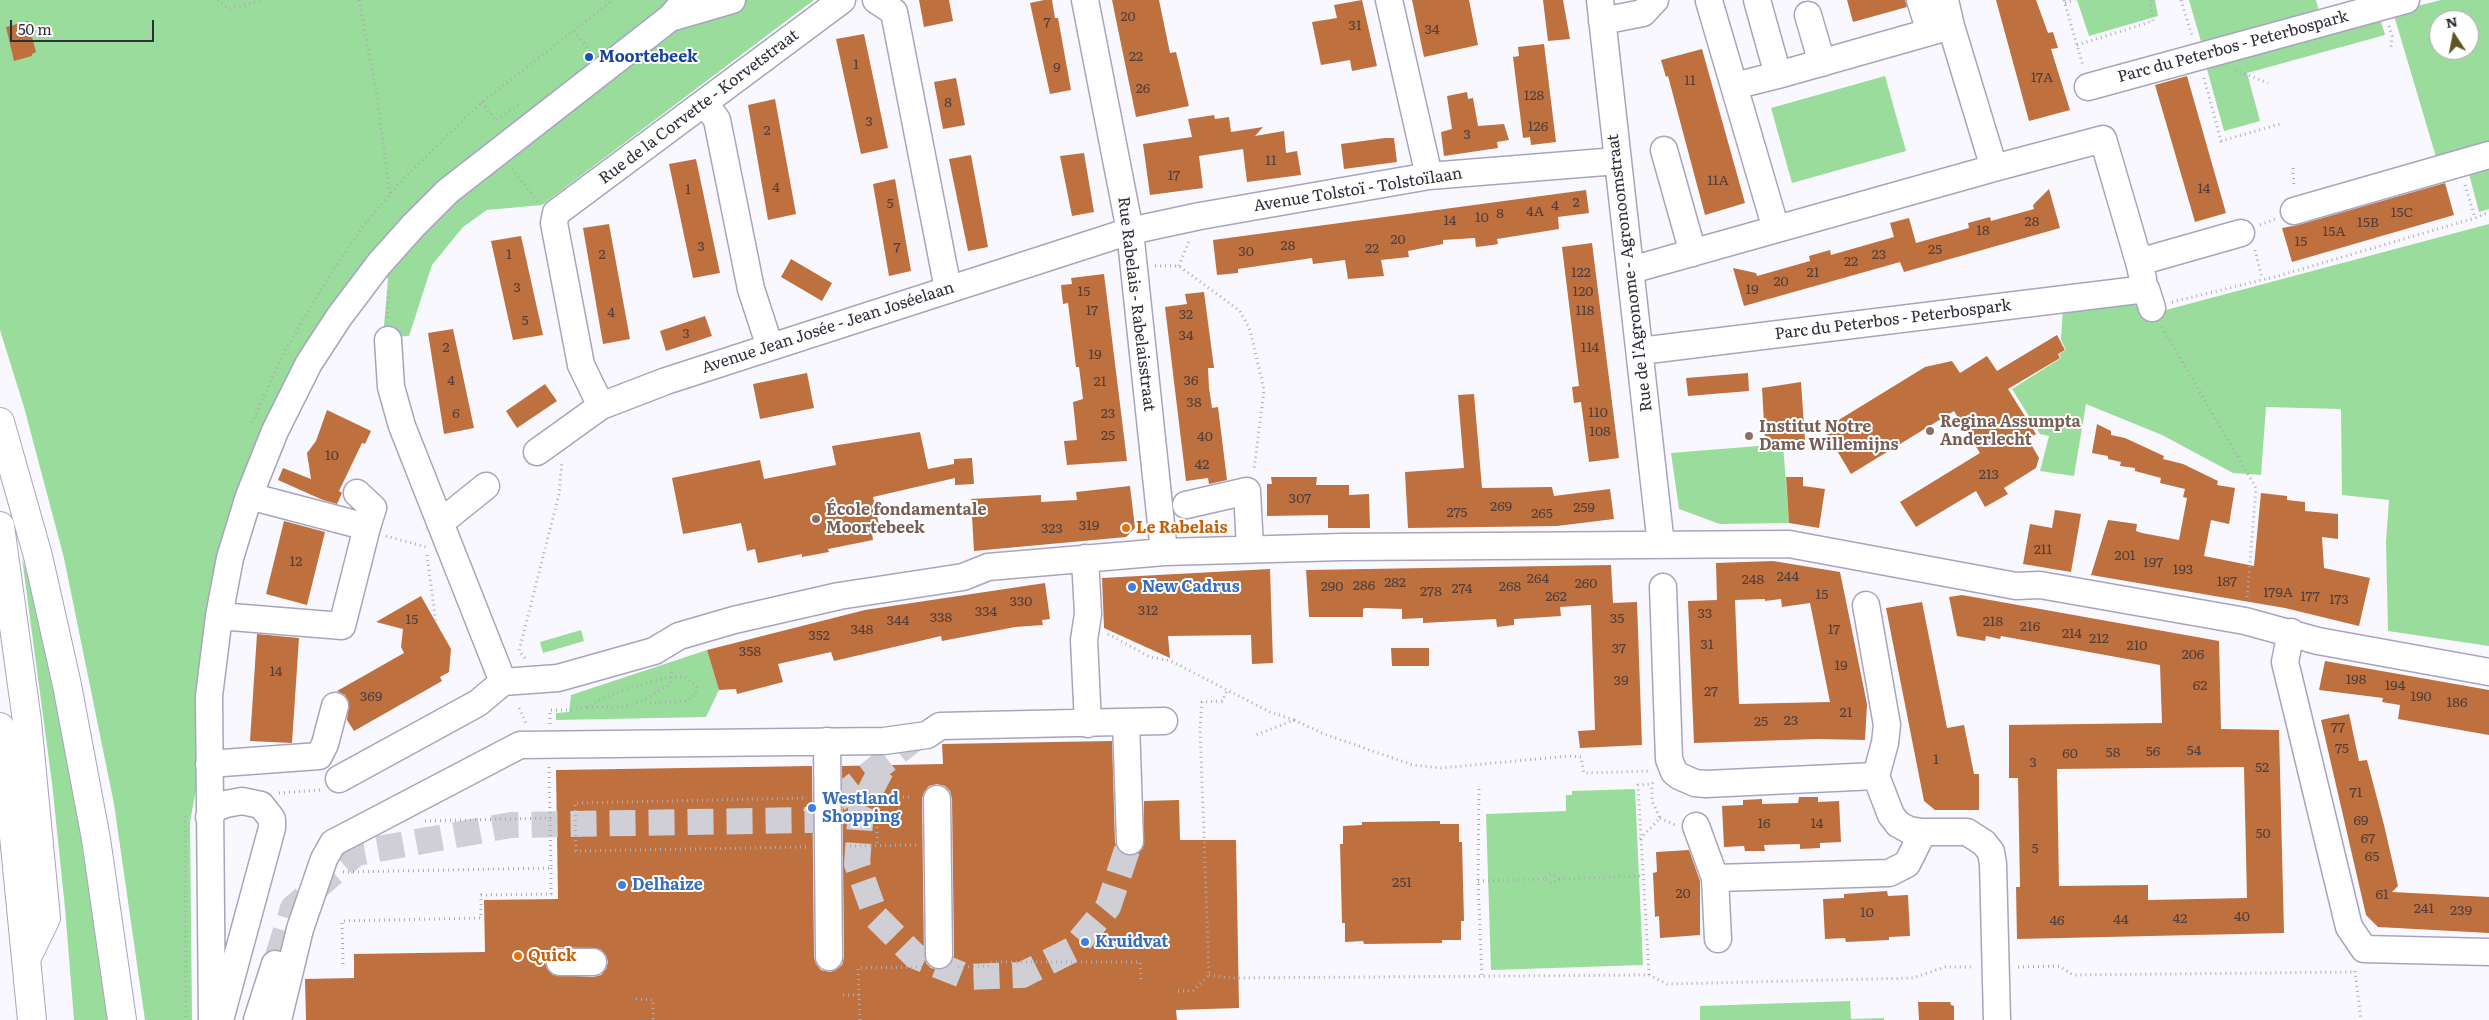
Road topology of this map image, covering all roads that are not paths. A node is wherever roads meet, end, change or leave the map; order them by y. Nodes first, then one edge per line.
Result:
1 (732, 0) edge
2 (842, 0) edge
3 (876, 0) edge
4 (1084, 0) edge
5 (1389, 0) edge
6 (1655, 0) edge
7 (1757, 0) edge
8 (1920, 0) edge
9 (1945, 0) edge
10 (2406, 0) edge
11 (1709, 1) edge
12 (678, 9) edge
13 (1601, 10) edge
14 (1808, 15) dead end
15 (1940, 29) junction
16 (1822, 62) junction
17 (1778, 75) junction
18 (1734, 86) junction
19 (2088, 86) dead end
20 (705, 102) junction
21 (1664, 150) dead end
22 (2489, 155) edge
23 (1617, 161) junction
24 (1994, 168) junction
25 (1429, 176) junction
26 (2294, 211) road end
27 (1776, 229) junction
28 (1130, 231) junction
29 (2245, 231) road end
30 (1693, 253) junction
31 (2139, 262) junction
32 (1631, 270) junction
33 (948, 289) junction
34 (388, 340) dead end
35 (770, 347) junction
36 (1640, 350) junction
37 (601, 406) junction
38 (0, 422) edge
39 (537, 452) dead end
40 (486, 486) dead end
41 (357, 493) dead end
42 (249, 496) junction
43 (1186, 505) dead end
44 (440, 523) junction
45 (0, 526) edge
46 (367, 529) junction
47 (1661, 545) junction
48 (1250, 548) junction
49 (1164, 552) junction
50 (1076, 559) junction
51 (1663, 586) dead end
52 (1866, 605) dead end
53 (219, 616) junction
54 (2291, 632) junction
55 (2489, 672) edge
56 (503, 682) junction
57 (335, 706) dead end
58 (983, 712) dead end
59 (1088, 718) junction
60 (1164, 721) dead end
61 (1126, 722) junction
62 (0, 727) edge
63 (827, 741) junction
64 (209, 764) junction
65 (1876, 776) junction
66 (331, 784) road end
67 (937, 799) dead end
68 (209, 817) junction
69 (1696, 826) dead end
70 (1923, 832) junction
71 (1130, 842) tunnel mouth
72 (1715, 878) junction
73 (1718, 939) dead end
74 (2489, 952) edge
75 (278, 956) tunnel mouth
76 (27, 957) junction
77 (829, 957) dead end
78 (560, 962) dead end
79 (593, 962) dead end
80 (941, 963) road end
81 (272, 1019) edge
82 (32, 1020) edge
83 (122, 1020) edge
84 (212, 1020) edge
85 (220, 1020) edge
86 (1997, 1020) edge

1 - 12 street
2 - 20 street, Rue de la Corvette - Korvetstraat
3 - 33 street
4 - 28 street, Rue Rabelais - Rabelaisstraat
5 - 25 street
6 - 13 street
7 - 17 street
8 - 15 street
9 - 15 street
10 - 19 street, Parc du Peterbos - Peterbospark
11 - 18 street
12 - 42 street
13 - 23 street, Rue de l'Agronome - Agronoomstraat
14 - 16 street
15 - 16 street
15 - 24 street
16 - 17 street
17 - 18 street
18 - 27 street
20 - 35 street
20 - 37 street, Rue de la Corvette - Korvetstraat
21 - 30 street
22 - 26 street
23 - 25 street, Avenue Tolstoï - Tolstoïlaan
23 - 32 street, Rue de l'Agronome - Agronoomstraat
24 - 27 street
24 - 31 street
25 - 28 street, Avenue Tolstoï - Tolstoïlaan
27 - 30 street
28 - 33 street, Avenue Jean Josée - Jean Joséelaan
28 - 49 street, Rue Rabelais - Rabelaisstraat
29 - 31 street
30 - 32 street
31 - 36 street, Parc du Peterbos - Peterbospark
32 - 36 street, Rue de l'Agronome - Agronoomstraat
33 - 35 street, Avenue Jean Josée - Jean Joséelaan
34 - 44 street
35 - 37 street, Avenue Jean Josée - Jean Joséelaan
36 - 47 street, Rue de l'Agronome - Agronoomstraat
37 - 39 street, Avenue Jean Josée - Jean Joséelaan
38 - 83 highway
40 - 44 street
41 - 46 street
42 - 46 street
42 - 53 street
43 - 48 street
44 - 56 street
45 - 76 highway
46 - 53 street
47 - 48 street
47 - 54 street
48 - 49 street
49 - 50 street
50 - 56 street
50 - 59 street
51 - 65 street
52 - 65 street
53 - 64 street
54 - 55 street
54 - 74 street
56 - 66 street
57 - 64 street
58 - 59 street
59 - 61 street
59 - 63 street
60 - 61 street
61 - 71 street
62 - 76 highway
63 - 77 street
63 - 81 street
64 - 68 street
65 - 70 street
67 - 80 street
68 - 84 street
68 - 85 street
69 - 72 street
70 - 72 street
70 - 86 street
72 - 73 street
75 - 81 street
76 - 82 highway
78 - 79 street

